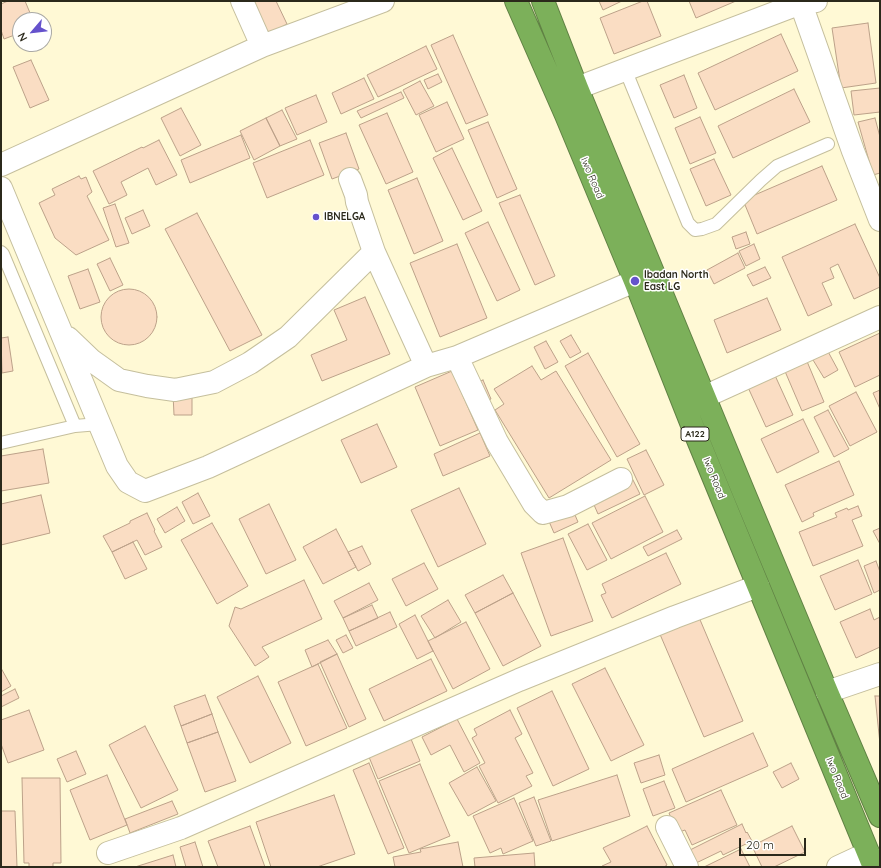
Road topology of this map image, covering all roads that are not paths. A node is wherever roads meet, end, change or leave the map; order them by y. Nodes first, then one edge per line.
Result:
1 (242, 1) edge
2 (383, 1) edge
3 (516, 1) edge
4 (542, 1) edge
5 (806, 2) edge
6 (262, 46) junction
7 (625, 69) junction
8 (576, 88) junction
9 (828, 144) dead end
10 (1, 164) edge
11 (350, 179) dead end
12 (1, 188) edge
13 (880, 220) edge
14 (1, 252) edge
15 (374, 252) junction
16 (635, 281) junction
17 (880, 317) edge
18 (60, 330) junction
19 (457, 357) junction
20 (426, 366) junction
21 (704, 397) junction
22 (99, 424) junction
23 (75, 426) junction
24 (1, 443) edge
25 (621, 479) dead end
26 (758, 586) junction
27 (880, 674) edge
28 (827, 692) junction
29 (880, 816) edge
30 (667, 826) dead end
31 (108, 853) dead end
32 (871, 860) edge
33 (687, 867) edge
34 (838, 867) edge

1 - 6 street
2 - 6 street
3 - 16 highway, Iwo Road / A122
4 - 8 highway, Iwo Road / A122
5 - 7 street
5 - 13 street
6 - 10 street
7 - 8 street
7 - 9 lane
8 - 21 highway, Iwo Road / A122
11 - 15 street
12 - 18 street
14 - 23 lane
15 - 18 street
15 - 20 street
16 - 19 street
16 - 26 highway, Iwo Road / A122
17 - 21 street
18 - 22 street
19 - 20 street
19 - 25 street
20 - 22 street
21 - 28 highway, Iwo Road / A122
22 - 23 lane
23 - 24 lane
26 - 31 street
26 - 32 highway, Iwo Road / A122
27 - 28 street
28 - 29 highway, Iwo Road / A122
30 - 33 street
32 - 34 street

